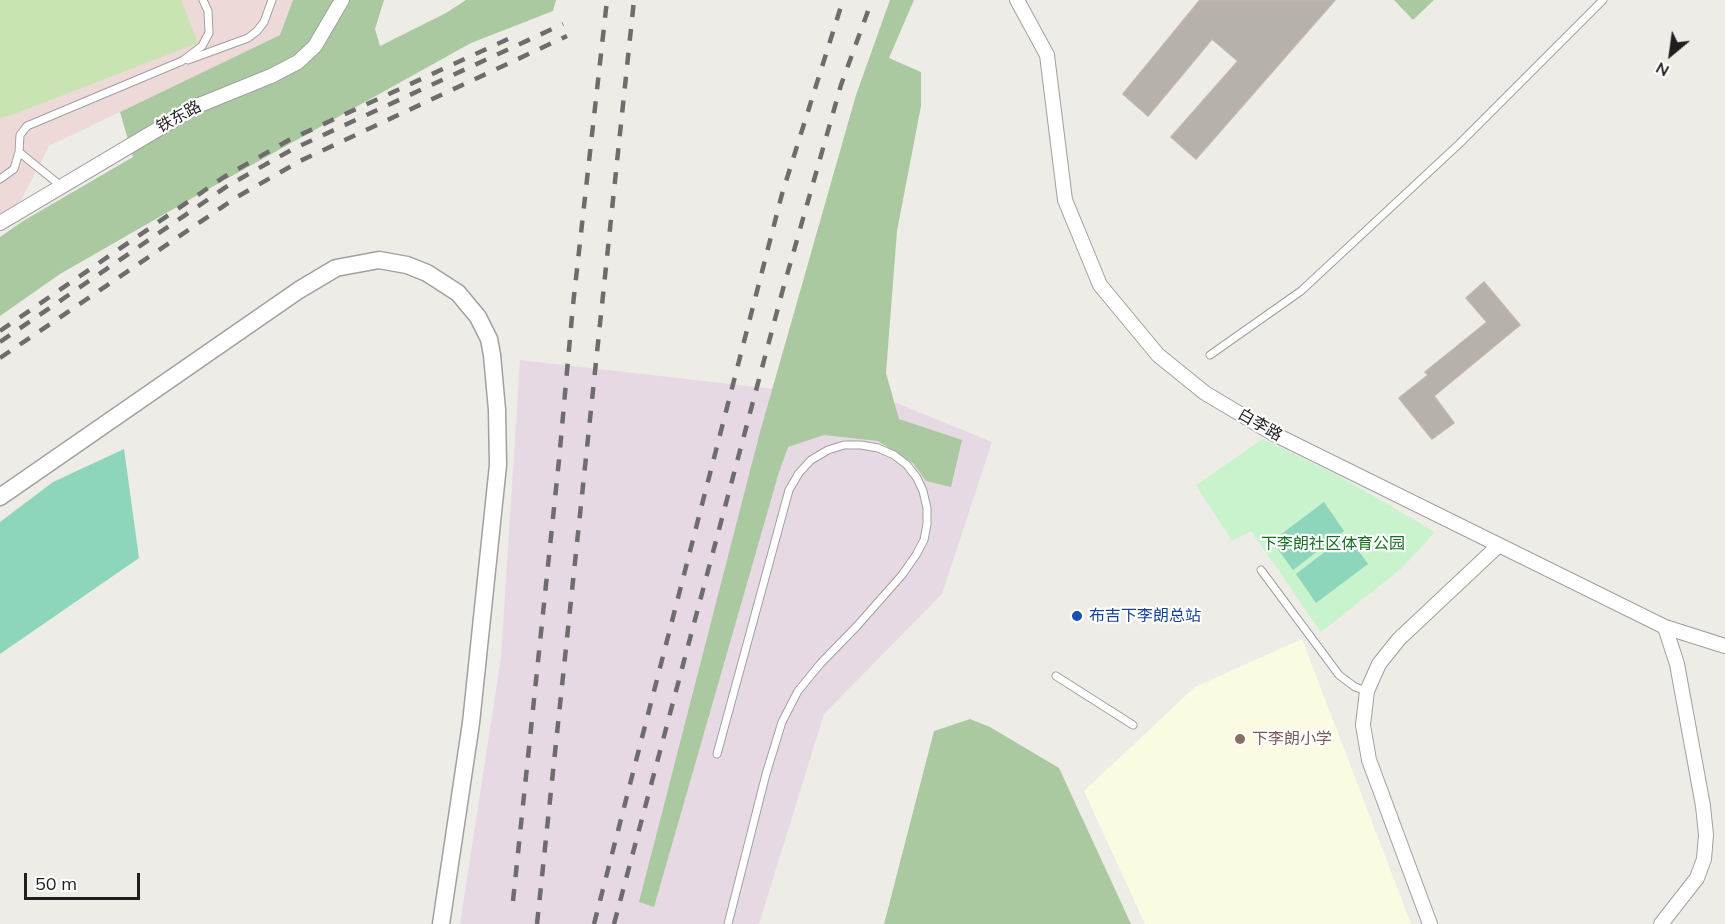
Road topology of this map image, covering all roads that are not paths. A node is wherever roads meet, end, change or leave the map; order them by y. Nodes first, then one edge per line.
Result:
1 (203, 0) edge
2 (272, 0) edge
3 (342, 0) edge
4 (1017, 0) edge
5 (1603, 0) edge
6 (182, 61) junction
7 (19, 152) junction
8 (0, 179) edge
9 (61, 186) junction
10 (0, 223) edge
11 (1210, 355) dead end
12 (0, 497) edge
13 (1499, 545) junction
14 (1261, 570) dead end
15 (1665, 627) junction
16 (1725, 646) edge
17 (1056, 676) dead end
18 (1367, 691) junction
19 (1133, 725) dead end
20 (717, 754) dead end
21 (441, 924) edge
22 (728, 924) edge
23 (1430, 924) edge
24 (1661, 924) edge

1 - 6 lane
2 - 6 lane
3 - 9 street, 铁东路
4 - 13 street, 白李路
5 - 11 lane
6 - 7 lane
7 - 8 lane
7 - 9 lane
9 - 10 street, 铁东路
12 - 21 street
13 - 15 street, 白李路
13 - 18 street
14 - 18 lane
15 - 16 street, 白李路
15 - 24 street
17 - 19 lane
18 - 23 street
20 - 22 lane

